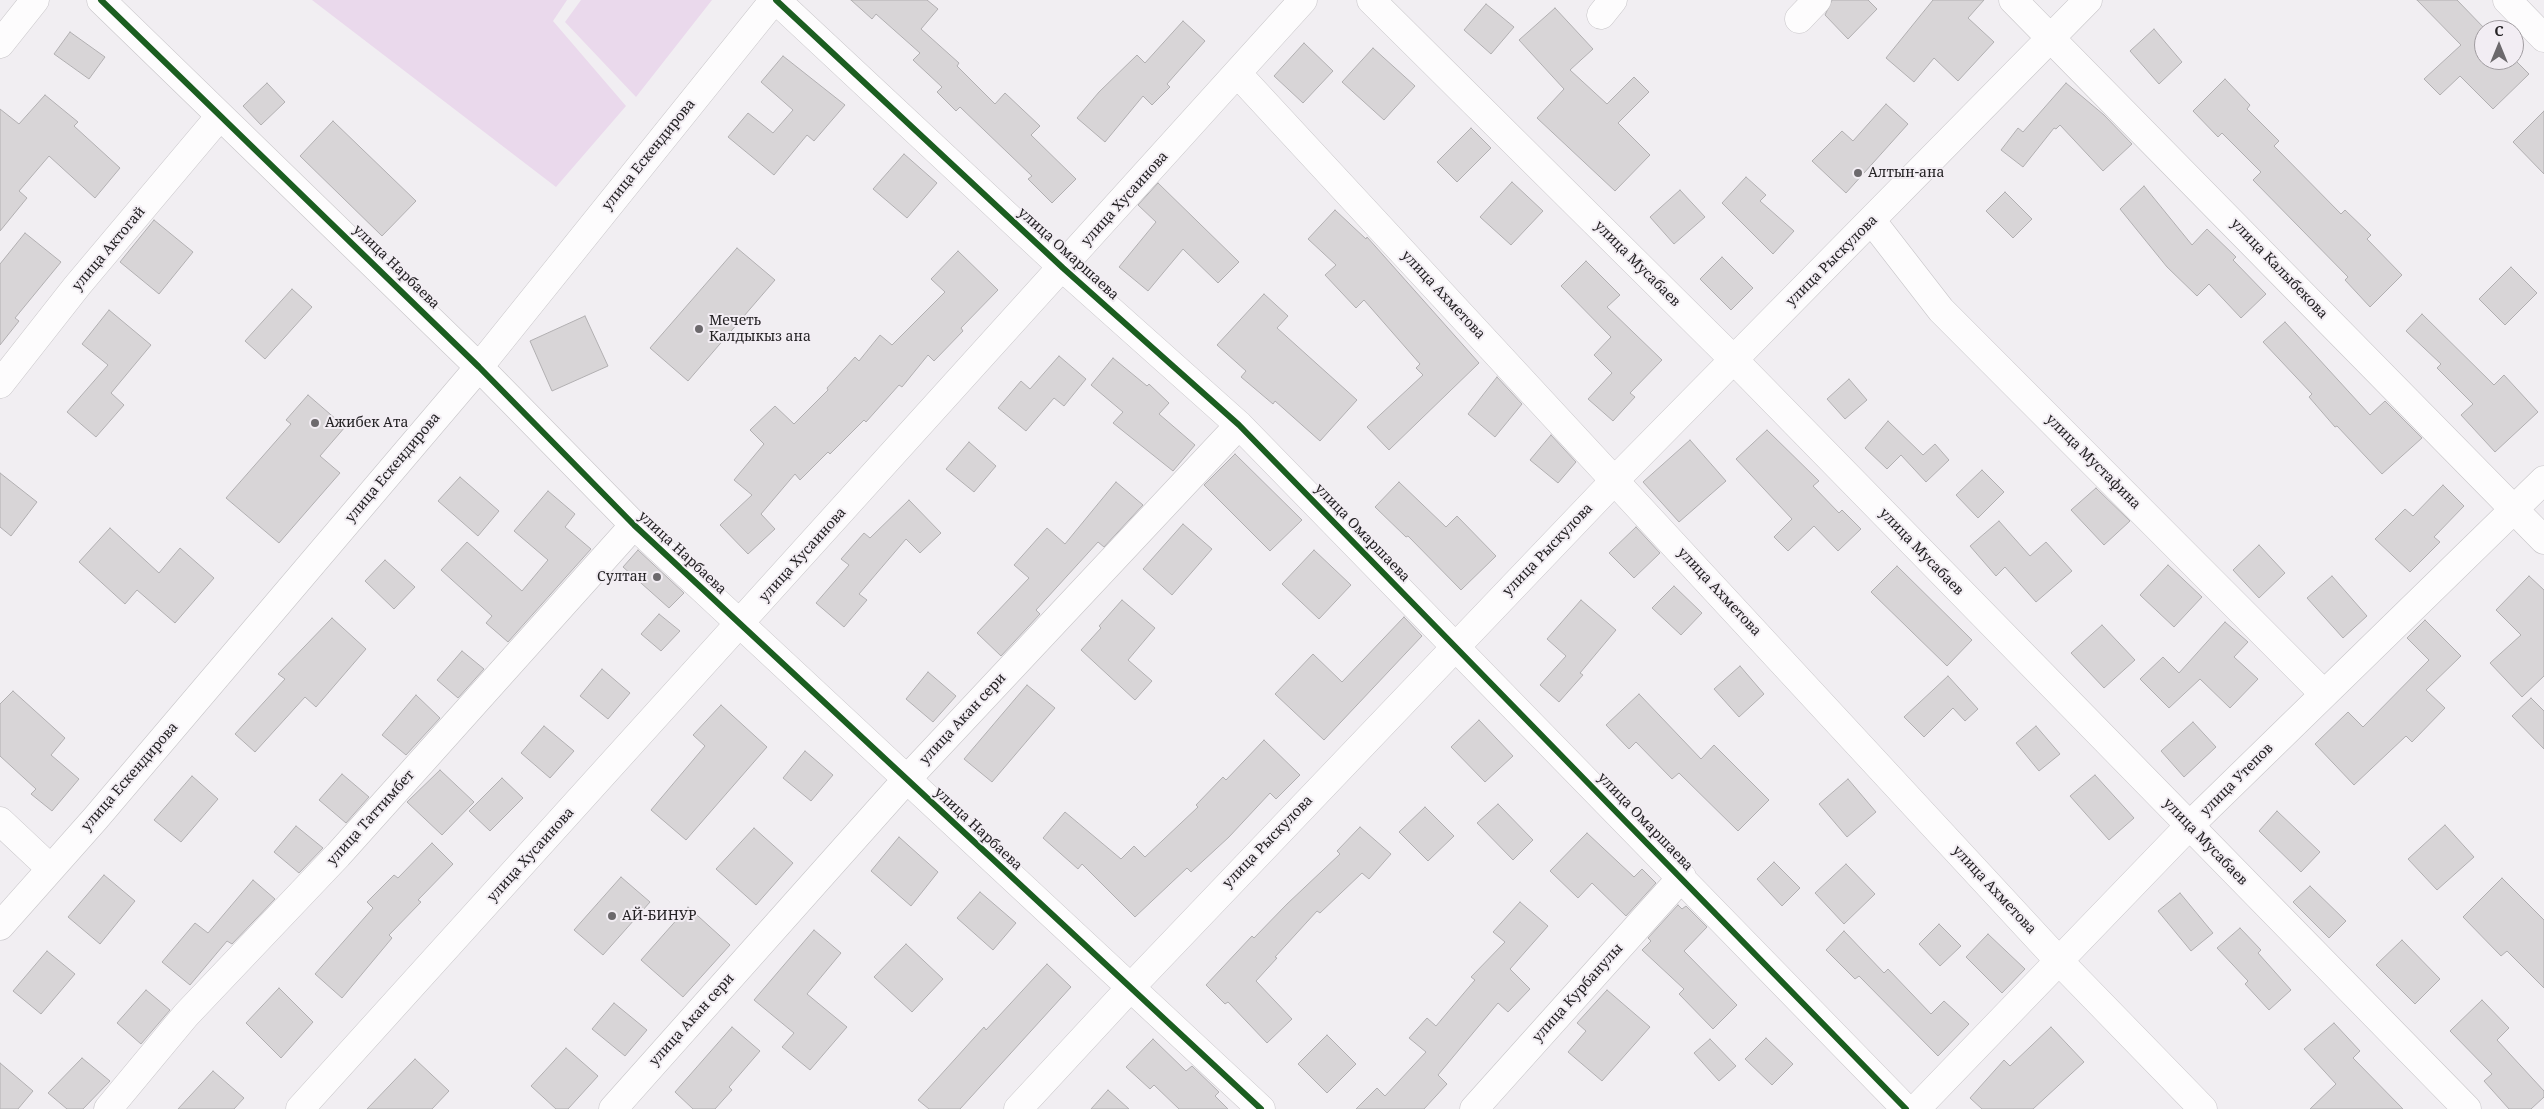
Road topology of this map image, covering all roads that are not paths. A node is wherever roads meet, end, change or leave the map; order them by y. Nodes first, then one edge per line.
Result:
1 (34, 0) edge
2 (101, 0) edge
3 (775, 0) edge
4 (1303, 0) edge
5 (1371, 0) edge
6 (2013, 0) edge
7 (2088, 0) edge
8 (2507, 0) edge
9 (2052, 38) junction
10 (2544, 38) edge
11 (0, 44) edge
12 (1237, 73) junction
13 (220, 116) junction
14 (1872, 221) junction
15 (1063, 268) junction
16 (1733, 360) junction
17 (479, 367) junction
18 (0, 384) edge
19 (1239, 425) junction
20 (1615, 480) junction
21 (2544, 480) edge
22 (2515, 509) junction
23 (634, 525) junction
24 (2544, 540) edge
25 (740, 625) junction
26 (1455, 646) junction
27 (2324, 694) junction
28 (906, 780) junction
29 (0, 820) edge
30 (2189, 826) junction
31 (50, 868) junction
32 (1682, 877) junction
33 (0, 926) edge
34 (2060, 962) junction
35 (1131, 987) junction
36 (108, 1109) edge
37 (300, 1109) edge
38 (613, 1109) edge
39 (1018, 1109) edge
40 (1261, 1109) edge
41 (1474, 1109) edge
42 (1906, 1109) edge
43 (1916, 1109) edge
44 (2204, 1109) edge
45 (2467, 1109) edge

1 - 11 street
2 - 13 street, улица Нарбаева
3 - 15 street, улица Омаршаева
3 - 17 street, улица Ескендирова
4 - 12 street, улица Хусаинова
5 - 16 street, улица Мусабаев
6 - 9 street, улица Калыбекова
7 - 9 street, улица Рыскулова
8 - 10 street
9 - 14 street, улица Рыскулова
9 - 22 street, улица Калыбекова
12 - 15 street, улица Хусаинова
12 - 20 street, улица Ахметова
13 - 17 street, улица Нарбаева
13 - 18 street, улица Актогай
14 - 16 street, улица Рыскулова
14 - 27 street, улица Мустафина
15 - 19 street, улица Омаршаева
15 - 25 street, улица Хусаинова
16 - 20 street, улица Рыскулова
16 - 30 street, улица Мусабаев
17 - 23 street, улица Нарбаева
17 - 31 street, улица Ескендирова
19 - 26 street, улица Омаршаева
19 - 28 street, улица Акан сери
20 - 26 street, улица Рыскулова
20 - 34 street, улица Ахметова
21 - 22 street, улица Утепов
22 - 24 street, улица Калыбекова
22 - 27 street, улица Утепов
23 - 25 street, улица Нарбаева
23 - 36 street, улица Таттимбет
25 - 28 street, улица Нарбаева
25 - 37 street, улица Хусаинова
26 - 32 street, улица Омаршаева
26 - 35 street, улица Рыскулова
27 - 30 street, улица Утепов
28 - 35 street, улица Нарбаева
28 - 38 street, улица Акан сери
29 - 31 street
30 - 34 street, улица Утепов
30 - 45 street, улица Мусабаев
31 - 33 street, улица Ескендирова
32 - 41 street, улица Курбанулы
32 - 42 street, улица Омаршаева
34 - 43 street, улица Утепов
34 - 44 street, улица Ахметова
35 - 39 street, улица Рыскулова
35 - 40 street, улица Нарбаева

